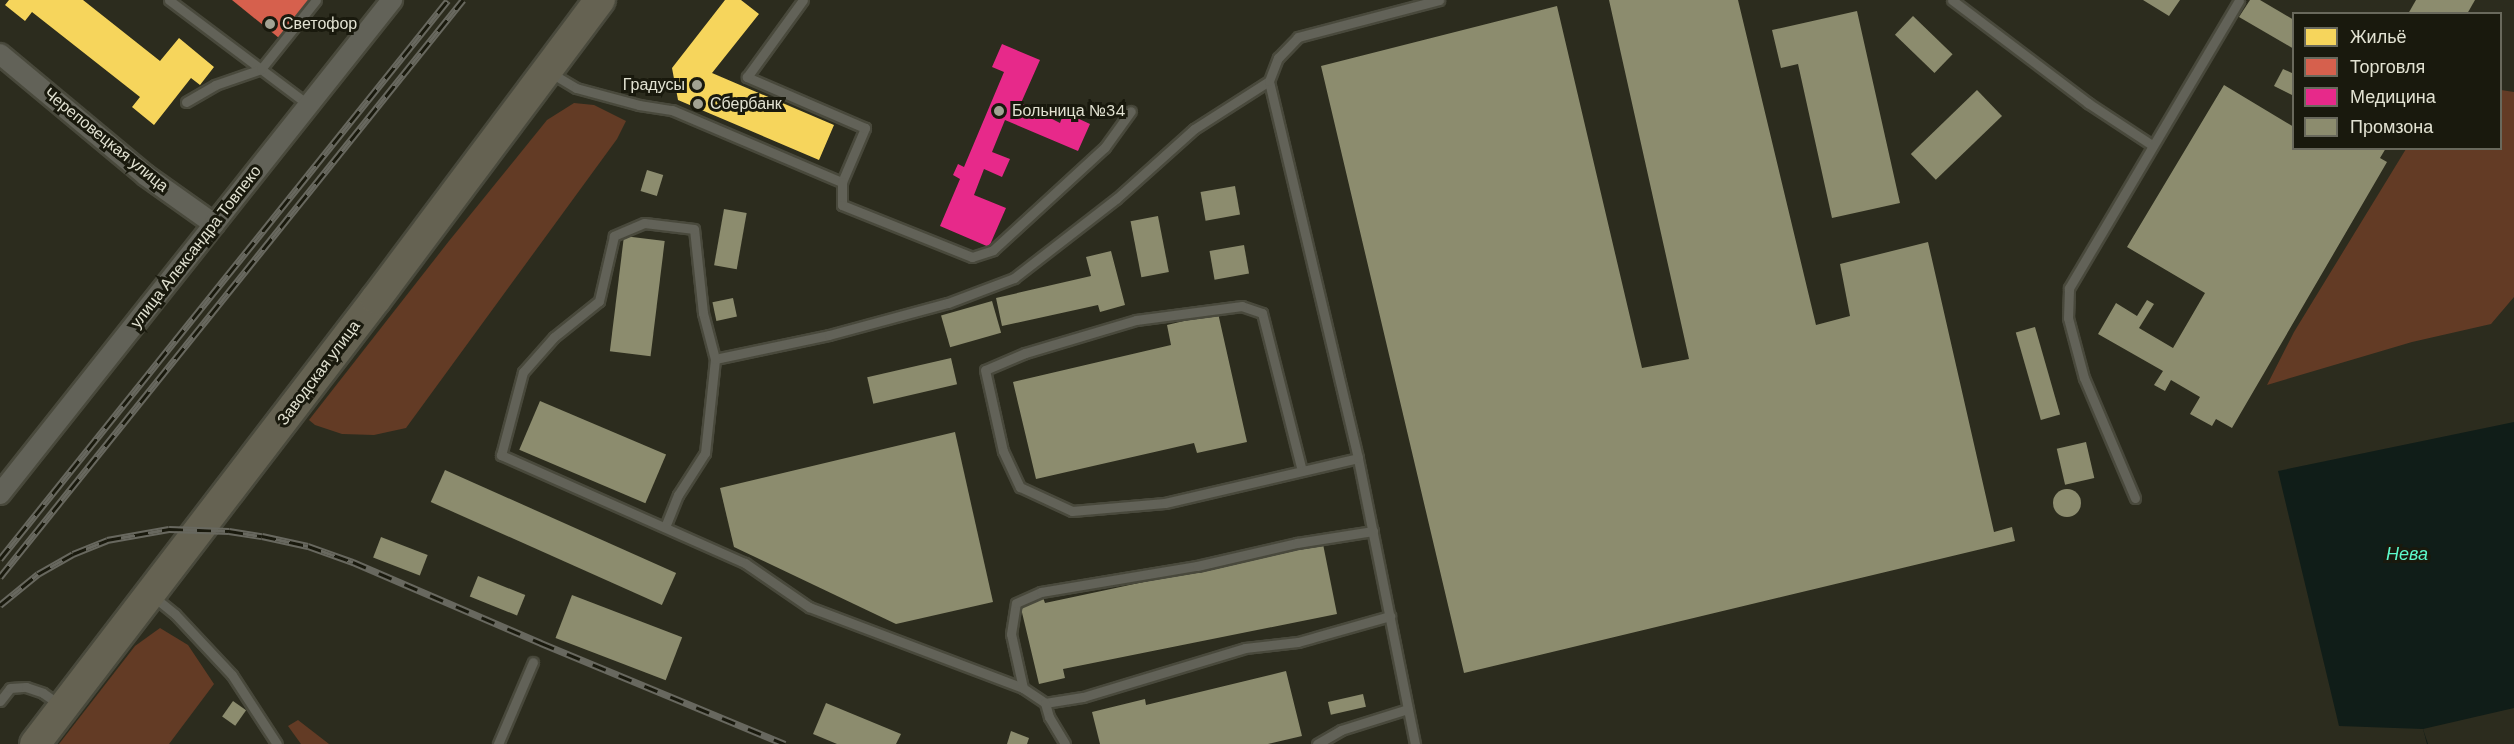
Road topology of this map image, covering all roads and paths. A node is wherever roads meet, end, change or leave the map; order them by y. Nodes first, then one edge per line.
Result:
1 (171, 0) edge
2 (316, 0) edge
3 (392, 0) edge
4 (600, 0) edge
5 (803, 0) edge
6 (1439, 0) edge
7 (1952, 0) edge
8 (2240, 0) edge
9 (0, 54) edge
10 (261, 69) junction
11 (547, 70) junction
12 (1269, 81) junction
13 (186, 102) dead end
14 (309, 105) junction
15 (1131, 111) dead end
16 (2152, 145) junction
17 (842, 182) junction
18 (214, 224) junction
19 (715, 359) junction
20 (1358, 458) junction
21 (1302, 471) junction
22 (0, 494) edge
23 (2135, 498) dead end
24 (665, 527) junction
25 (1373, 531) junction
26 (150, 594) junction
27 (1390, 616) junction
28 (533, 662) dead end
29 (1023, 688) junction
30 (0, 701) edge
31 (1045, 703) junction
32 (63, 708) junction
33 (1408, 709) junction
34 (35, 744) edge
35 (277, 744) edge
36 (498, 744) edge
37 (1065, 744) edge
38 (1317, 744) edge
39 (1415, 744) edge

1 - 10 lane
2 - 10 lane
3 - 14 street, улица Александра Товпеко
4 - 11 main road, Заводская улица
5 - 17 lane
6 - 12 lane
7 - 16 lane
8 - 16 lane
9 - 18 street, Череповецкая улица
10 - 13 lane
10 - 14 lane
11 - 17 lane
11 - 26 main road, Заводская улица
12 - 19 lane
12 - 20 lane
14 - 18 street, улица Александра Товпеко
15 - 17 lane
16 - 23 lane
18 - 22 street, улица Александра Товпеко
19 - 24 lane
19 - 24 lane
20 - 21 lane
20 - 25 lane
21 - 21 lane
24 - 29 lane
25 - 27 lane
25 - 29 lane
26 - 32 main road, Заводская улица
26 - 35 lane
27 - 31 lane
27 - 33 lane
28 - 36 lane
29 - 31 lane
30 - 32 lane
31 - 37 lane
32 - 34 main road, Заводская улица
33 - 38 lane
33 - 39 lane

